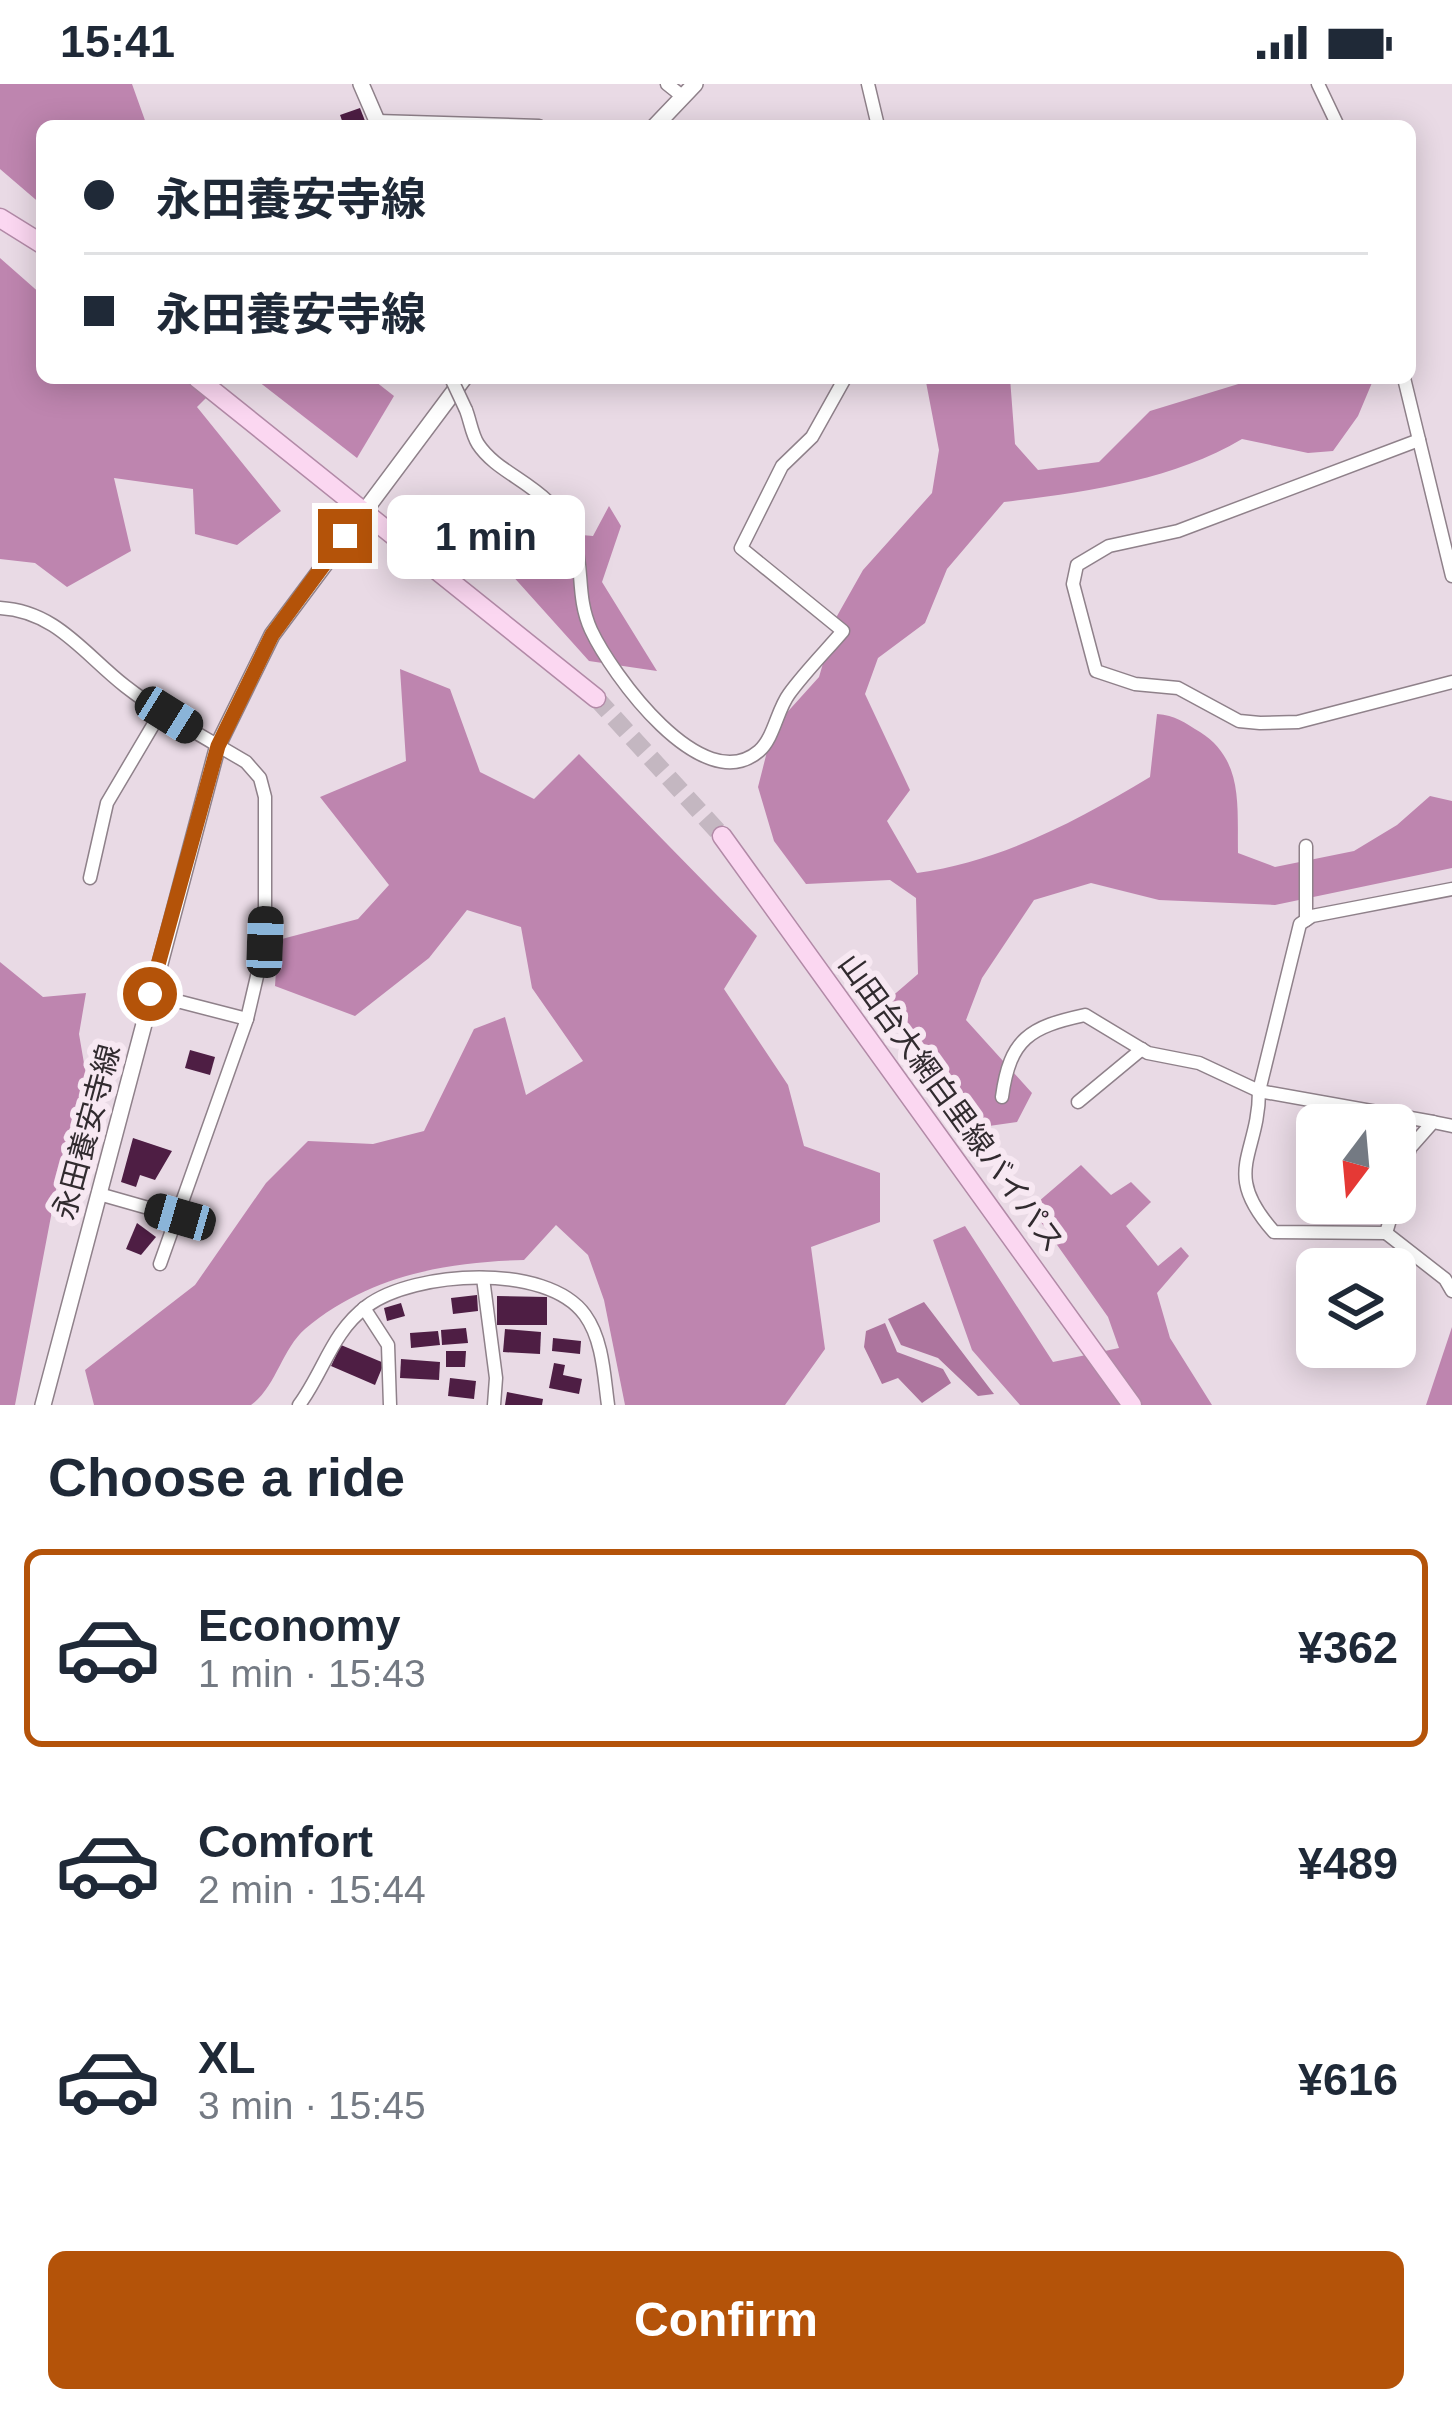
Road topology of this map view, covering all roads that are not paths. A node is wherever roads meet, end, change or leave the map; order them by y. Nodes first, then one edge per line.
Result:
1 (362, 84) edge
2 (668, 84) edge
3 (695, 84) edge
4 (868, 84) edge
5 (1318, 84) edge
6 (682, 96) junction
7 (377, 120) edge
8 (660, 120) edge
9 (877, 120) edge
10 (1335, 120) edge
11 (0, 218) edge
12 (36, 240) edge
13 (203, 384) edge
14 (454, 384) edge
15 (459, 384) edge
16 (841, 384) edge
17 (1405, 384) edge
18 (1419, 440) junction
19 (361, 514) junction
20 (1452, 576) edge
21 (0, 608) edge
22 (1452, 682) edge
23 (596, 698) tunnel mouth
24 (162, 710) junction
25 (218, 746) junction
26 (722, 836) tunnel mouth
27 (1306, 846) dead end
28 (90, 878) dead end
29 (1452, 889) edge
30 (1306, 920) junction
31 (150, 994) junction
32 (247, 1018) junction
33 (1142, 1049) junction
34 (1259, 1091) junction
35 (1003, 1097) dead end
36 (1078, 1102) dead end
37 (1433, 1122) junction
38 (1452, 1126) edge
39 (1416, 1141) edge
40 (99, 1194) junction
41 (180, 1217) junction
42 (1389, 1224) edge
43 (1386, 1233) junction
44 (160, 1264) dead end
45 (483, 1278) junction
46 (1452, 1291) edge
47 (364, 1308) junction
48 (43, 1405) edge
49 (299, 1405) edge
50 (390, 1405) edge
51 (494, 1405) edge
52 (608, 1405) edge
53 (1132, 1405) edge

1 - 7 street
2 - 6 street
3 - 6 street
4 - 9 street
5 - 10 street
6 - 8 street
11 - 12 main road
13 - 19 main road
14 - 16 street, bridge
15 - 19 street, 永田養安寺線
17 - 18 street
18 - 20 street
18 - 22 street
19 - 23 main road
19 - 25 street, 永田養安寺線
21 - 24 street
24 - 25 street
24 - 28 street
25 - 31 street, 永田養安寺線
25 - 32 street
26 - 53 main road, 山田台大網白里線バイパス
27 - 30 street
29 - 30 street
30 - 34 street
31 - 32 street
31 - 40 street, 永田養安寺線
32 - 41 street
33 - 34 street
33 - 35 street
33 - 36 street
34 - 37 street
34 - 43 street
37 - 38 street
37 - 39 street
40 - 41 street
40 - 48 street, 永田養安寺線
41 - 44 street
42 - 43 street
43 - 46 street
45 - 47 street
45 - 51 street
45 - 52 street
47 - 49 street
47 - 50 street

